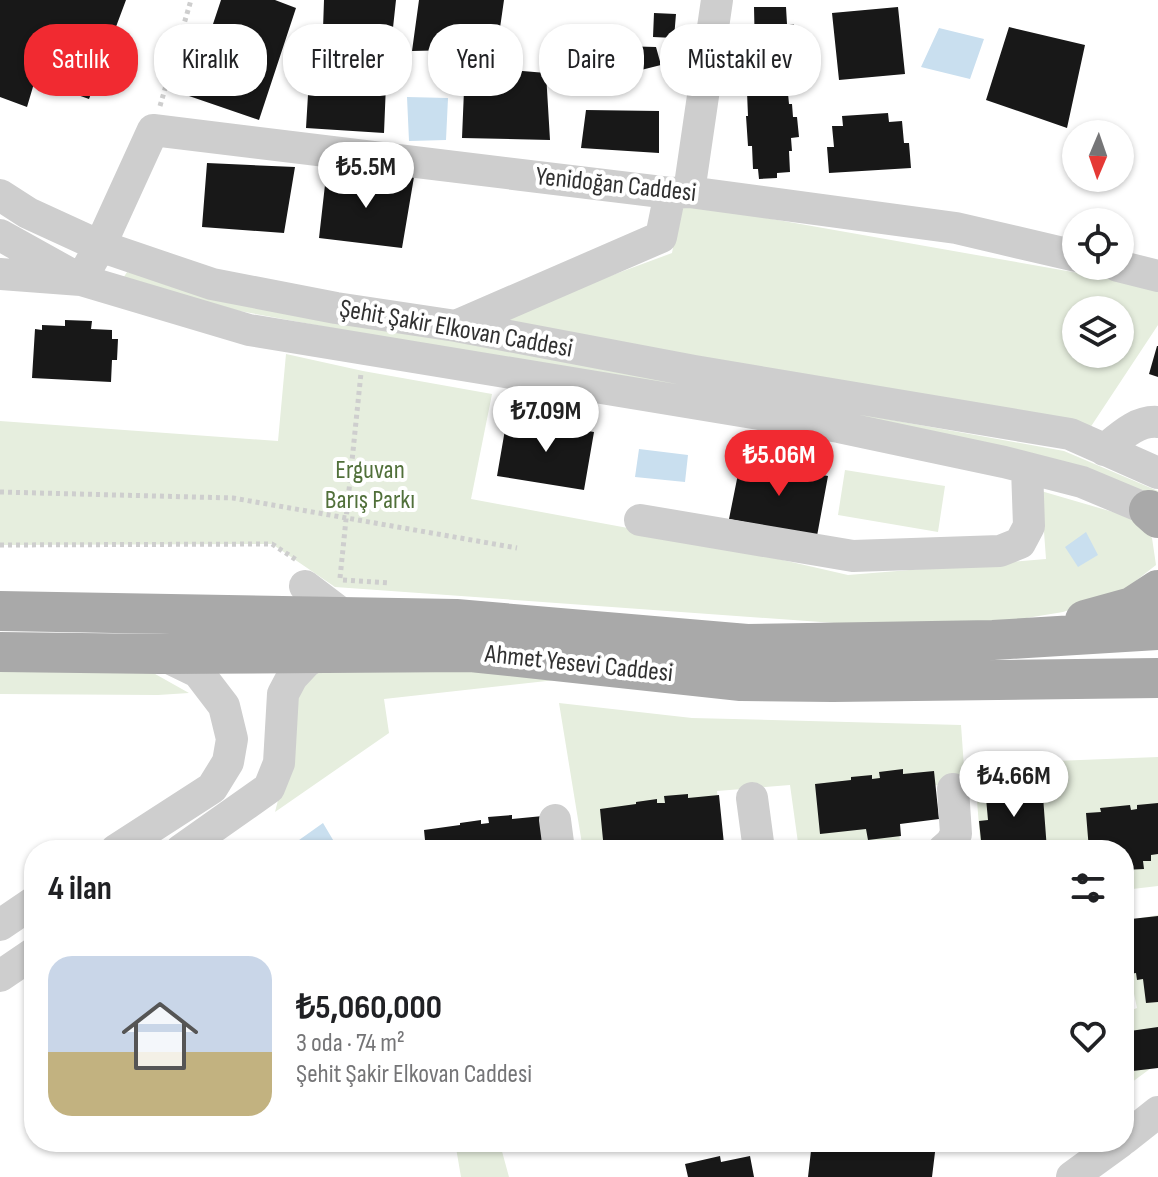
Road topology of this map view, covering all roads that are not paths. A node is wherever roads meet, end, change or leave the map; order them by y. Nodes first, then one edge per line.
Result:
1 (717, 0) edge
2 (680, 193) junction
3 (0, 195) edge
4 (0, 235) edge
5 (100, 246) junction
6 (1062, 253) edge
7 (1134, 270) edge
8 (0, 274) edge
9 (1158, 276) edge
10 (81, 280) junction
11 (456, 326) junction
12 (1158, 422) edge
13 (1104, 450) junction
14 (1027, 468) junction
15 (1156, 504) edge
16 (640, 520) dead end
17 (313, 576) road end
18 (1158, 590) edge
19 (343, 598) junction
20 (0, 611) edge
21 (1158, 630) edge
22 (993, 640) junction
23 (0, 652) edge
24 (320, 653) junction
25 (160, 654) junction
26 (1158, 678) edge
27 (953, 789) dead end
28 (752, 798) dead end
29 (131, 840) edge
30 (195, 840) edge
31 (758, 840) edge
32 (953, 840) edge
33 (24, 960) edge
34 (0, 976) edge
35 (1158, 1112) edge
36 (1134, 1131) edge
37 (1106, 1152) edge
38 (1072, 1177) edge

1 - 2 street
2 - 5 street, Yenidoğan Caddesi
2 - 6 street, Yenidoğan Caddesi
2 - 11 street
3 - 5 street, Şehit Şakir Elkovan Caddesi
4 - 10 street, Şehit Şakir Elkovan Caddesi
5 - 10 street
5 - 11 street, Şehit Şakir Elkovan Caddesi
7 - 9 street
8 - 10 street
10 - 14 street, Şehit Şakir Elkovan Caddesi
11 - 13 street, Şehit Şakir Elkovan Caddesi
12 - 13 street
13 - 15 street, Şehit Şakir Elkovan Caddesi
14 - 15 street, Şehit Şakir Elkovan Caddesi
14 - 16 street
17 - 19 street
18 - 22 main road
19 - 20 main road, Ahmet Yesevi Caddesi
19 - 22 main road, Ahmet Yesevi Caddesi
21 - 22 main road, Ahmet Yesevi Caddesi
23 - 25 main road, Ahmet Yesevi Caddesi
24 - 25 main road, Ahmet Yesevi Caddesi
24 - 26 main road, Ahmet Yesevi Caddesi
24 - 30 street
25 - 29 street
27 - 32 street
28 - 31 street
33 - 34 street
35 - 36 street
37 - 38 street

